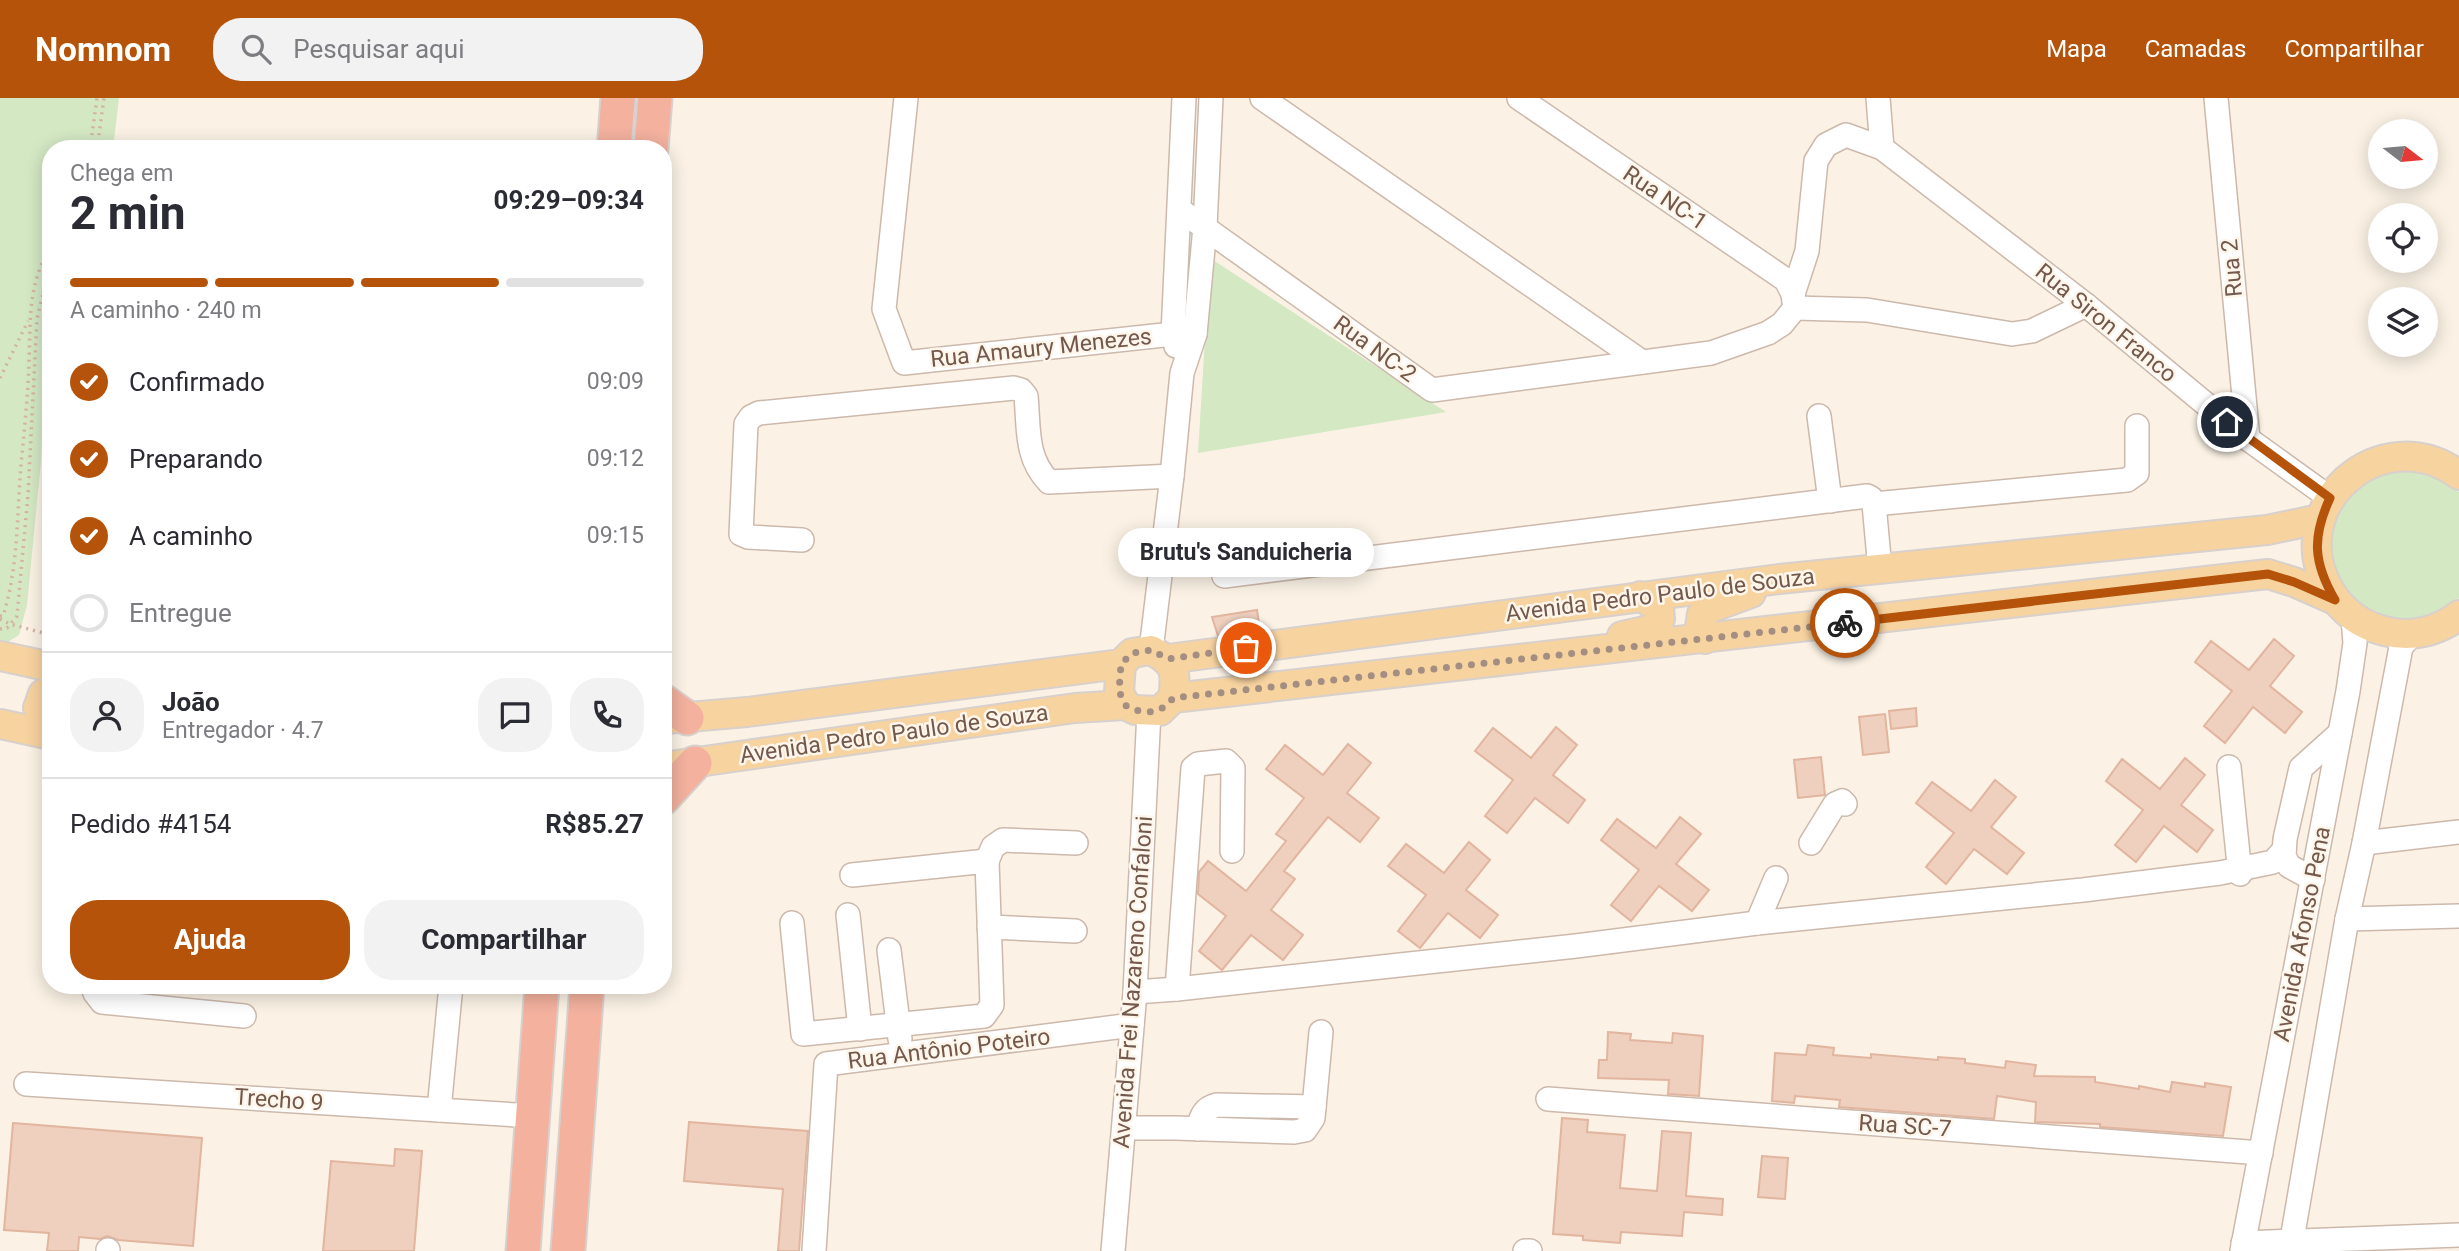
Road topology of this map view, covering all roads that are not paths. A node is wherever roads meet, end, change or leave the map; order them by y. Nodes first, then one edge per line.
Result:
1 (618, 98) edge
2 (655, 98) edge
3 (906, 98) edge
4 (1184, 98) edge
5 (1211, 98) edge
6 (1262, 98) edge
7 (1519, 98) edge
8 (1878, 98) edge
9 (2216, 98) edge
10 (615, 140) edge
11 (652, 140) edge
12 (1882, 148) junction
13 (1180, 210) junction
14 (1205, 227) junction
15 (1794, 301) junction
16 (2086, 306) junction
17 (1184, 334) junction
18 (1642, 362) junction
19 (1819, 416) dead end
20 (2137, 426) dead end
21 (2248, 439) junction
22 (2459, 475) edge
23 (1172, 476) junction
24 (1830, 501) junction
25 (1874, 504) junction
26 (2325, 509) junction
27 (802, 540) dead end
28 (1880, 569) junction
29 (1224, 576) dead end
30 (1779, 579) junction
31 (1640, 596) junction
32 (2344, 609) junction
33 (2459, 614) edge
34 (2420, 633) junction
35 (2459, 636) edge
36 (1705, 639) junction
37 (1606, 648) junction
38 (1159, 654) junction
39 (0, 656) edge
40 (1121, 664) junction
41 (42, 665) edge
42 (42, 697) edge
43 (1173, 698) junction
44 (1137, 709) junction
45 (672, 713) edge
46 (42, 717) edge
47 (0, 724) edge
48 (42, 733) edge
49 (2340, 733) junction
50 (679, 765) edge
51 (2229, 767) dead end
52 (1844, 804) dead end
53 (2459, 832) edge
54 (1076, 843) dead end
55 (1811, 843) dead end
56 (2364, 843) junction
57 (1232, 851) dead end
58 (987, 860) junction
59 (2297, 866) junction
60 (2233, 872) junction
61 (852, 875) dead end
62 (1776, 878) dead end
63 (848, 915) dead end
64 (2459, 916) edge
65 (2347, 919) junction
66 (792, 923) dead end
67 (1756, 923) junction
68 (989, 927) junction
69 (1075, 931) dead end
70 (889, 950) dead end
71 (1177, 989) junction
72 (1136, 992) junction
73 (96, 994) edge
74 (449, 994) edge
75 (541, 994) edge
76 (586, 994) edge
77 (244, 1016) dead end
78 (898, 1025) junction
79 (1132, 1025) junction
80 (860, 1028) junction
81 (1321, 1032) dead end
82 (902, 1056) junction
83 (26, 1084) dead end
84 (1548, 1099) dead end
85 (439, 1110) junction
86 (533, 1116) junction
87 (1124, 1128) junction
88 (2261, 1153) junction
89 (2459, 1235) edge
90 (2290, 1246) edge
91 (2243, 1247) edge
92 (523, 1251) edge
93 (568, 1251) edge
94 (814, 1251) edge
95 (1113, 1251) edge
96 (1525, 1251) edge
97 (1530, 1251) edge

1 - 10 highway
2 - 11 highway
3 - 17 street, Rua Amaury Menezes
4 - 13 street
5 - 14 street
6 - 18 street
7 - 15 street, Rua NC-1
8 - 12 street
9 - 21 street, Rua 2
12 - 15 street, Rua Siron Franco
12 - 16 street, Rua Siron Franco
13 - 14 street, Rua NC-2
13 - 17 street
14 - 17 street
14 - 18 street, Rua NC-2
15 - 16 street
15 - 18 street, Rua NC-2
16 - 21 street, Rua Siron Franco
17 - 23 street
19 - 24 street
20 - 25 street
21 - 26 street, Rua Siron Franco
22 - 26 main road
23 - 27 street
23 - 38 street
24 - 25 street
24 - 29 street
25 - 28 street
26 - 28 main road, Avenida Pedro Paulo de Souza
26 - 32 main road
28 - 30 main road, Avenida Pedro Paulo de Souza
30 - 31 main road, Avenida Pedro Paulo de Souza
30 - 36 main road
31 - 37 main road
31 - 38 main road, Avenida Pedro Paulo de Souza
32 - 34 main road, Avenida Pedro Paulo de Souza
32 - 36 main road, Avenida Pedro Paulo de Souza
32 - 49 street, Avenida Afonso Pena
33 - 34 main road
34 - 35 main road, Avenida Pedro Paulo de Souza
34 - 56 street, Avenida Afonso Pena
36 - 37 main road, Avenida Pedro Paulo de Souza
37 - 43 main road, Avenida Pedro Paulo de Souza
38 - 40 main road
38 - 43 main road
39 - 41 main road
40 - 44 main road
40 - 45 main road, Avenida Pedro Paulo de Souza
42 - 46 main road
43 - 44 main road
44 - 50 main road, Avenida Pedro Paulo de Souza
44 - 72 street, Avenida Frei Nazareno Confaloni
47 - 48 main road
49 - 59 street, Avenida Afonso Pena
49 - 59 street
51 - 60 street
52 - 55 street
53 - 56 street
54 - 58 street
56 - 65 street, Avenida Afonso Pena
57 - 71 street
58 - 61 street
58 - 68 street
59 - 60 street
59 - 88 street, Avenida Afonso Pena
60 - 67 street
62 - 67 street
63 - 80 street
64 - 65 street
65 - 90 street, Avenida Afonso Pena
66 - 80 street
67 - 71 street
68 - 69 street
68 - 78 street
70 - 78 street
71 - 72 street
72 - 79 street, Avenida Frei Nazareno Confaloni
73 - 77 street
74 - 85 street
75 - 86 highway
76 - 93 highway
78 - 80 street
78 - 82 street
79 - 82 street, Rua Antônio Poteiro
79 - 87 street, Avenida Frei Nazareno Confaloni
81 - 87 street
82 - 94 street, Rua Antônio Poteiro
83 - 85 street, Trecho 9
84 - 88 street, Rua SC-7
85 - 86 street, Trecho 9
86 - 92 highway
87 - 95 street, Avenida Frei Nazareno Confaloni
88 - 91 street, Avenida Afonso Pena
89 - 90 street
90 - 91 street
96 - 97 street

